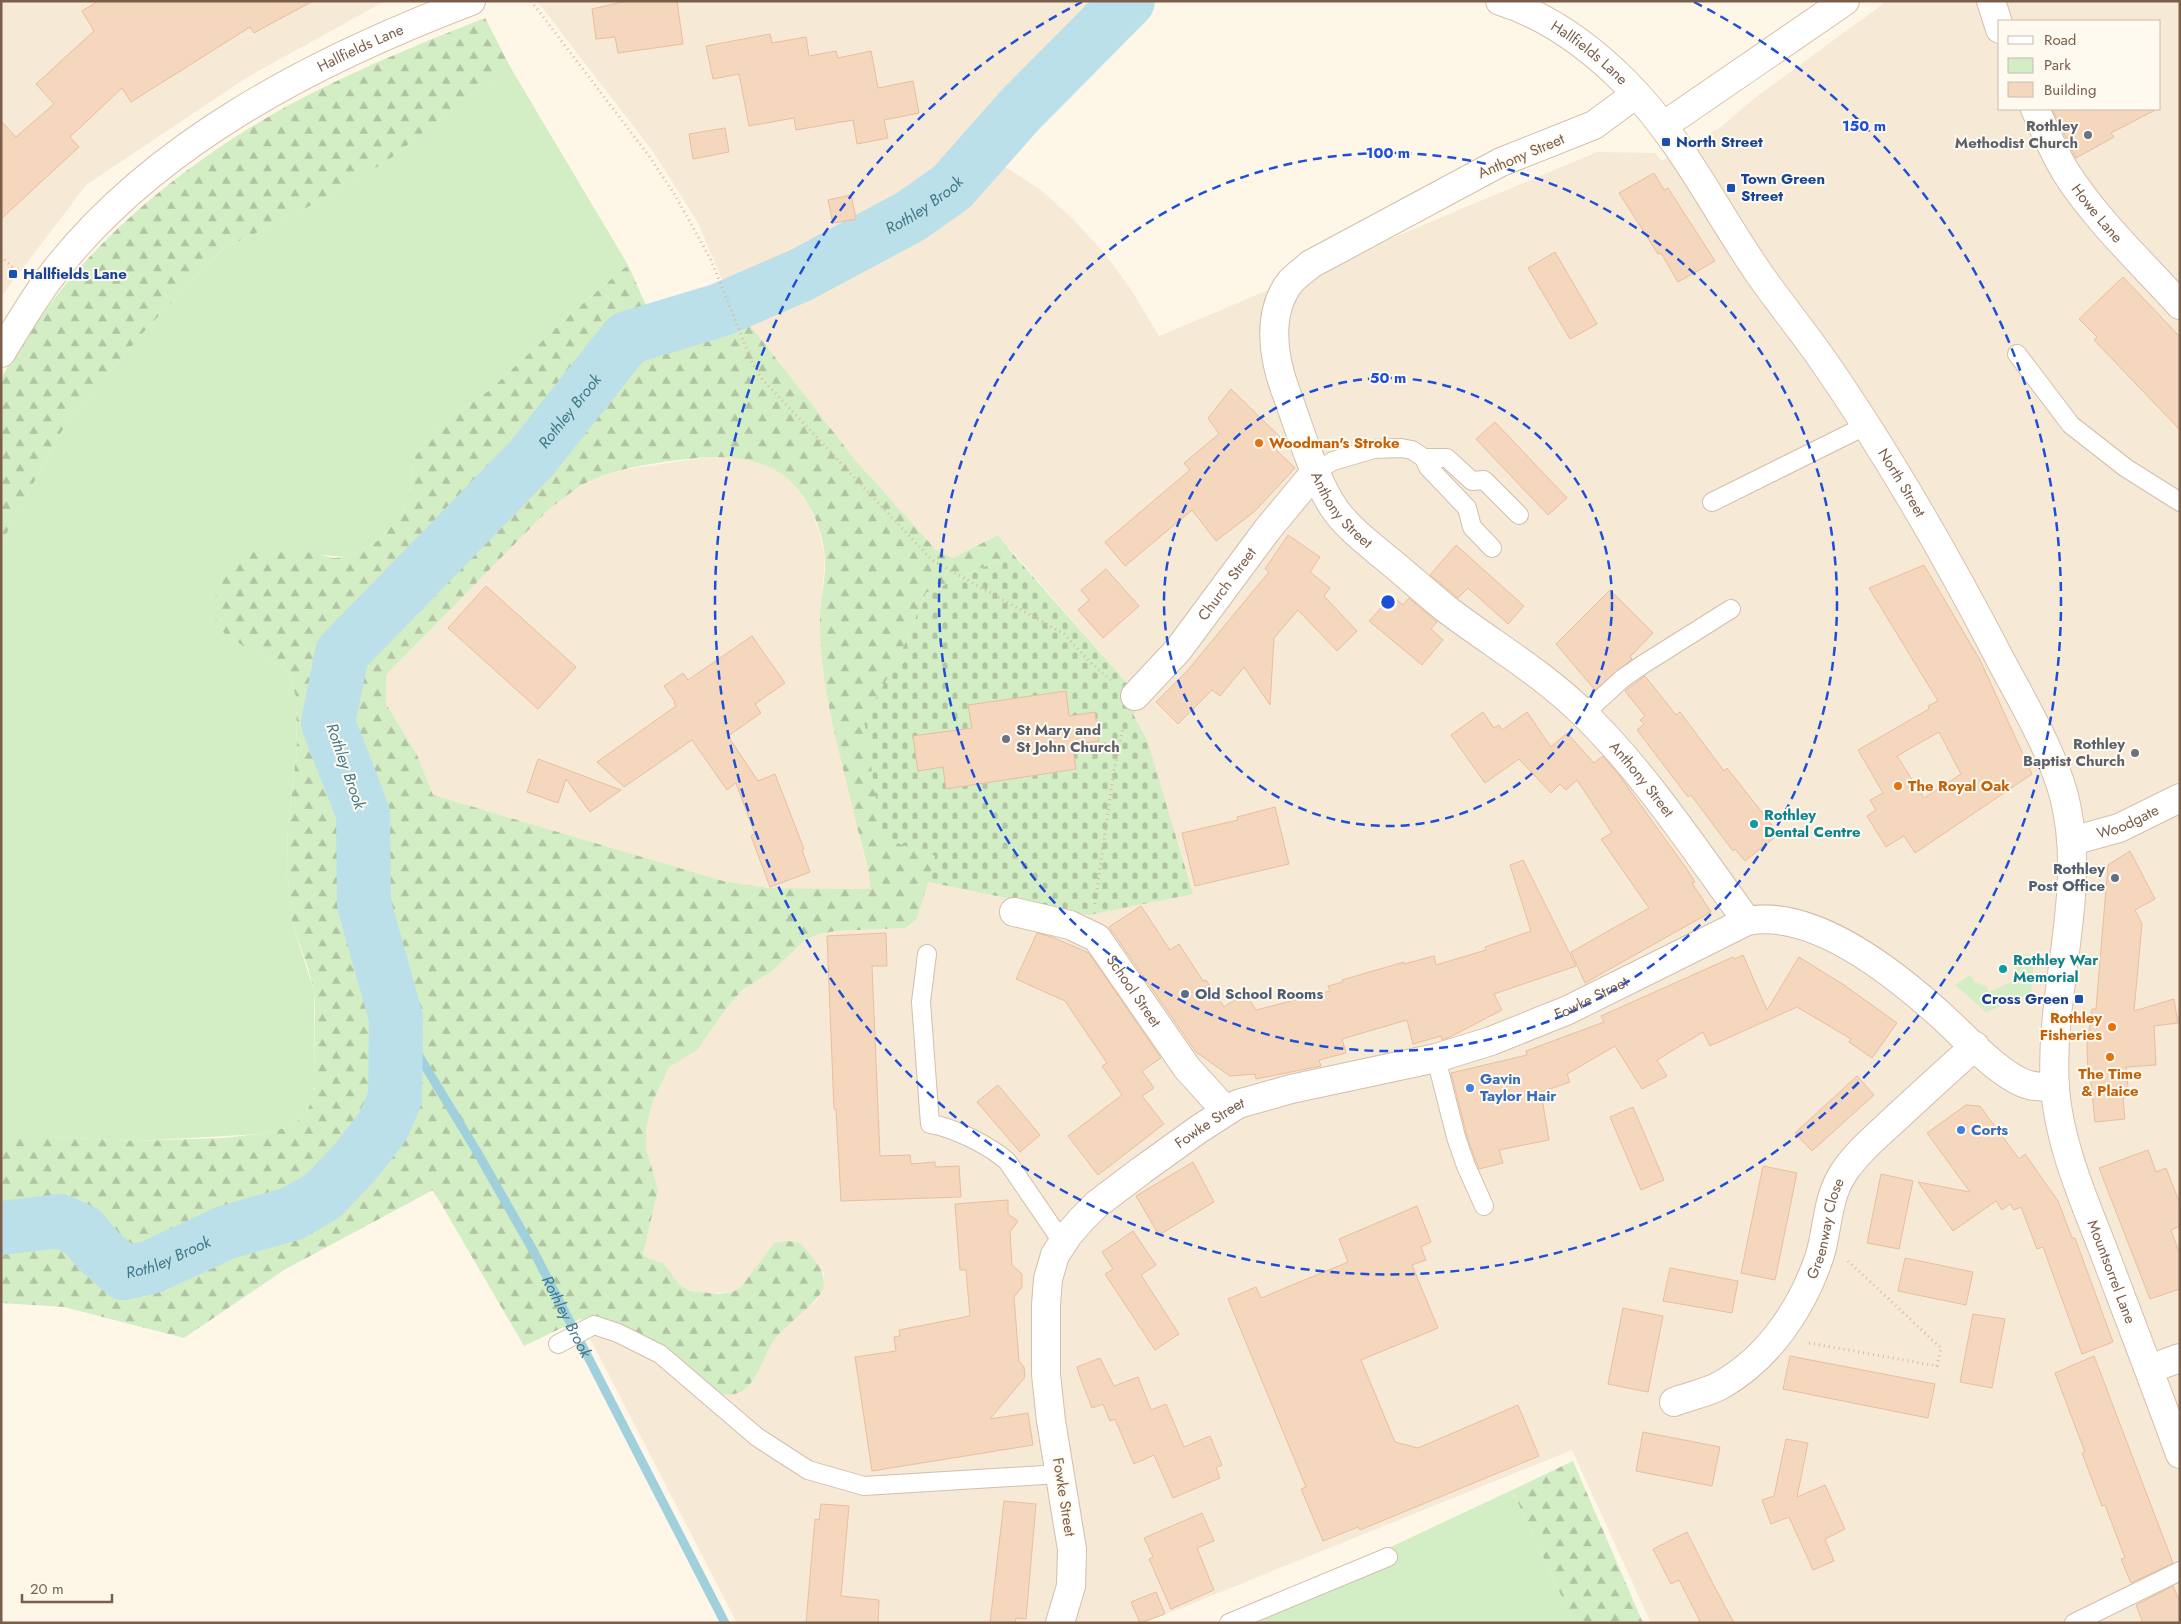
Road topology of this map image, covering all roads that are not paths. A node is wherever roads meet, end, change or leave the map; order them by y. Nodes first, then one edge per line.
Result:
1 (471, 1) edge
2 (1500, 1) edge
3 (1845, 1) edge
4 (1991, 1) edge
5 (1998, 23) edge
6 (1636, 94) junction
7 (2034, 110) edge
8 (1663, 126) junction
9 (2180, 305) edge
10 (1, 353) edge
11 (2017, 354) dead end
12 (1864, 426) junction
13 (1424, 458) junction
14 (1316, 471) junction
15 (1712, 502) dead end
16 (2180, 502) edge
17 (1519, 515) dead end
18 (1492, 548) dead end
19 (1731, 609) dead end
20 (1135, 696) road end
21 (1584, 714) junction
22 (2180, 798) edge
23 (2072, 841) junction
24 (1014, 912) dead end
25 (1747, 921) junction
26 (927, 954) dead end
27 (1974, 1046) junction
28 (1436, 1058) junction
29 (2055, 1086) junction
30 (1226, 1111) junction
31 (1484, 1206) dead end
32 (1063, 1242) junction
33 (558, 1344) dead end
34 (2180, 1358) edge
35 (2148, 1369) junction
36 (1674, 1402) dead end
37 (2180, 1454) edge
38 (1060, 1474) junction
39 (1388, 1557) dead end
40 (2180, 1572) edge
41 (1060, 1623) edge
42 (1229, 1623) edge
43 (2074, 1623) edge

1 - 10 street, Hallfields Lane
2 - 6 street, Hallfields Lane
3 - 8 street
4 - 5 street
6 - 8 street, Hallfields Lane
6 - 14 street, Anthony Street
7 - 9 street, Howe Lane
8 - 12 street, North Street
11 - 16 lane
12 - 15 lane
12 - 23 street, North Street
13 - 14 lane
13 - 17 lane
13 - 18 lane
14 - 20 street, Church Street
14 - 21 street, Anthony Street
19 - 21 lane
21 - 25 street, Anthony Street
22 - 23 street, Woodgate
23 - 29 street
24 - 30 street, School Street
25 - 27 street
25 - 28 street, Fowke Street
26 - 32 lane
27 - 29 street
27 - 36 street, Greenway Close
28 - 30 street, Fowke Street
28 - 31 lane
29 - 35 street, Mountsorrel Lane
30 - 32 street, Fowke Street
32 - 38 street, Fowke Street
33 - 38 lane
34 - 35 street
35 - 37 street, Mountsorrel Lane
38 - 41 street, Fowke Street
39 - 42 lane
40 - 43 lane

